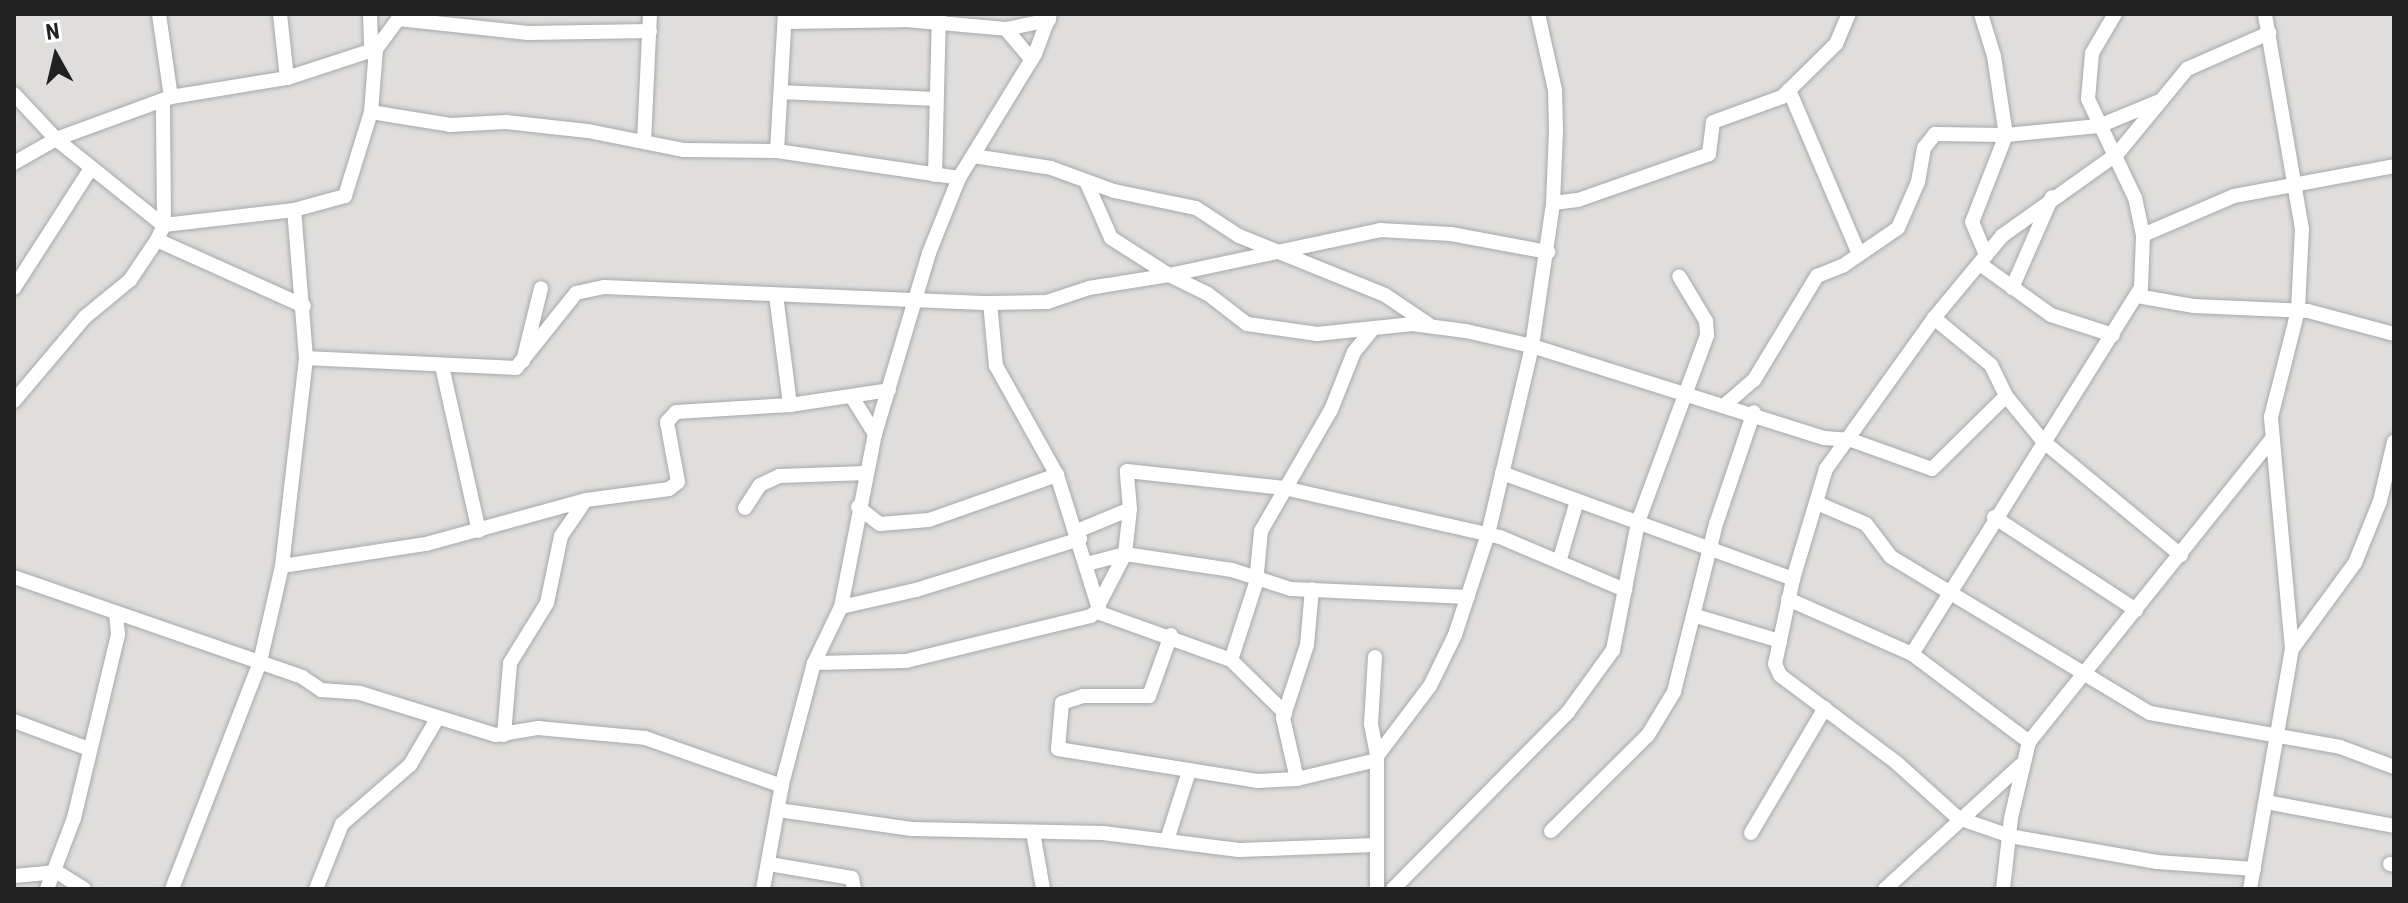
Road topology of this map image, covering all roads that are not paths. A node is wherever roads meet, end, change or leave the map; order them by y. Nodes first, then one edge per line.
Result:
1 (159, 14) edge
2 (280, 14) edge
3 (370, 14) edge
4 (650, 14) edge
5 (1538, 14) edge
6 (1849, 14) edge
7 (1981, 14) edge
8 (2115, 14) edge
9 (2265, 14) edge
10 (400, 16) edge
11 (1050, 17) edge
12 (785, 18) edge
13 (938, 19) edge
14 (1006, 29) junction
15 (650, 31) junction
16 (2269, 33) junction
17 (373, 49) junction
18 (1032, 60) junction
19 (287, 78) junction
20 (1789, 90) junction
21 (781, 92) junction
22 (14, 94) edge
23 (167, 98) junction
24 (935, 99) junction
25 (2161, 100) junction
26 (1767, 106) junction
27 (371, 112) junction
28 (1799, 120) junction
29 (2099, 126) junction
30 (2006, 135) junction
31 (56, 139) junction
32 (644, 141) junction
33 (777, 151) junction
34 (2117, 154) junction
35 (973, 156) junction
36 (14, 163) edge
37 (2394, 166) edge
38 (91, 168) junction
39 (935, 175) junction
40 (959, 178) junction
41 (1086, 181) junction
42 (2294, 181) junction
43 (2053, 195) junction
44 (1553, 203) junction
45 (294, 210) junction
46 (164, 225) junction
47 (2143, 235) junction
48 (157, 240) junction
49 (1273, 250) junction
50 (1548, 252) junction
51 (1858, 252) junction
52 (1983, 260) junction
53 (1169, 275) junction
54 (1679, 276) dead end
55 (14, 288) edge
56 (541, 288) dead end
57 (2012, 288) junction
58 (776, 295) junction
59 (2137, 296) junction
60 (915, 303) junction
61 (990, 303) junction
62 (304, 306) junction
63 (2298, 310) junction
64 (1934, 318) junction
65 (1430, 325) junction
66 (1371, 331) junction
67 (2394, 334) edge
68 (2113, 335) junction
69 (1532, 346) junction
70 (306, 358) junction
71 (523, 363) junction
72 (442, 366) junction
73 (889, 390) junction
74 (1685, 391) junction
75 (2006, 396) junction
76 (852, 397) junction
77 (14, 401) edge
78 (1726, 404) junction
79 (790, 405) junction
80 (1754, 412) junction
81 (875, 434) junction
82 (1851, 440) junction
83 (2271, 440) junction
84 (2043, 441) junction
85 (2394, 442) edge
86 (867, 473) junction
87 (1502, 473) junction
88 (1057, 475) junction
89 (1284, 488) junction
90 (586, 500) junction
91 (1577, 501) junction
92 (1817, 503) junction
93 (858, 507) junction
94 (745, 508) dead end
95 (1130, 509) junction
96 (554, 510) junction
97 (1994, 517) junction
98 (1638, 522) junction
99 (566, 524) junction
100 (479, 531) junction
101 (1488, 534) junction
102 (1078, 535) junction
103 (1712, 552) junction
104 (1125, 554) junction
105 (2181, 555) junction
106 (1559, 562) junction
107 (1087, 564) junction
108 (282, 566) junction
109 (1257, 576) junction
110 (14, 577) edge
111 (1793, 579) junction
112 (1312, 589) junction
113 (1625, 590) junction
114 (1950, 591) junction
115 (1468, 597) junction
116 (1788, 599) junction
117 (841, 607) junction
118 (1098, 608) junction
119 (2136, 610) junction
120 (116, 614) junction
121 (1696, 616) junction
122 (131, 619) junction
123 (118, 635) junction
124 (1171, 635) junction
125 (1780, 641) junction
126 (2292, 649) junction
127 (1912, 654) junction
128 (1375, 657) dead end
129 (1231, 660) junction
130 (260, 662) junction
131 (814, 663) junction
132 (2083, 674) junction
133 (1825, 708) junction
134 (1285, 713) junction
135 (437, 719) junction
136 (14, 721) edge
137 (504, 735) junction
138 (2278, 739) junction
139 (2029, 742) junction
140 (89, 749) junction
141 (1377, 758) junction
142 (2021, 765) junction
143 (2394, 767) edge
144 (1189, 771) junction
145 (1297, 779) junction
146 (782, 786) junction
147 (2266, 802) junction
148 (778, 810) junction
149 (1958, 818) junction
150 (2394, 826) edge
151 (1551, 831) dead end
152 (1033, 832) junction
153 (1751, 833) dead end
154 (2010, 836) junction
155 (1168, 837) junction
156 (1375, 845) junction
157 (769, 864) junction
158 (2254, 869) junction
159 (57, 872) junction
160 (14, 876) edge
161 (47, 889) edge
162 (84, 889) edge
163 (172, 889) edge
164 (316, 889) edge
165 (763, 889) edge
166 (854, 889) edge
167 (1043, 889) edge
168 (1377, 889) edge
169 (1393, 889) edge
170 (1885, 889) edge
171 (2003, 889) edge
172 (2250, 889) edge

1 - 23 street
2 - 19 street
3 - 17 street
4 - 15 street
5 - 44 street
6 - 20 street
7 - 30 street
8 - 29 street
9 - 16 street
10 - 15 street
10 - 17 street
11 - 14 street
11 - 18 street
12 - 13 street
12 - 21 street
13 - 14 street
13 - 24 street
14 - 18 street
15 - 32 street
16 - 25 street
16 - 42 street
17 - 19 street
17 - 27 street
18 - 35 street
19 - 23 street
20 - 26 street
20 - 28 street
21 - 24 street
21 - 33 street
22 - 31 street
23 - 31 street
23 - 46 street
24 - 39 street
25 - 29 street
25 - 34 street
26 - 28 street
26 - 44 street
27 - 32 street
27 - 45 street
28 - 51 street
29 - 30 street
29 - 34 street
30 - 51 street
30 - 52 street
31 - 36 street
31 - 38 street
32 - 33 street
33 - 39 street
34 - 43 street
34 - 47 street
35 - 40 street
35 - 41 street
37 - 42 street
38 - 46 street
38 - 55 street
39 - 40 street
40 - 60 street
41 - 49 street
41 - 53 street
42 - 47 street
42 - 63 street
43 - 52 street
43 - 57 street
44 - 50 street
45 - 46 street
45 - 62 street
46 - 48 street
47 - 59 street
48 - 62 street
48 - 77 street
49 - 50 street
49 - 53 street
49 - 65 street
50 - 69 street
51 - 78 street
52 - 57 street
52 - 64 street
53 - 61 street
53 - 66 street
54 - 74 street
56 - 71 street
57 - 68 street
58 - 60 street
58 - 71 street
58 - 79 street
59 - 63 street
59 - 68 street
60 - 61 street
60 - 73 street
61 - 88 street
62 - 70 street
63 - 67 street
63 - 83 street
64 - 75 street
64 - 82 street
65 - 66 street
65 - 69 street
66 - 89 street
68 - 84 street
69 - 74 street
69 - 87 street
70 - 72 street
70 - 108 street
71 - 72 street
72 - 100 street
73 - 76 street
73 - 81 street
74 - 78 street
74 - 98 street
75 - 82 street
75 - 84 street
76 - 79 street
76 - 81 street
78 - 80 street
79 - 90 street
80 - 82 street
80 - 103 street
81 - 86 street
82 - 92 street
83 - 105 street
83 - 126 street
84 - 97 street
84 - 105 street
85 - 126 street
86 - 93 street
86 - 94 street
87 - 91 street
87 - 101 street
88 - 93 street
88 - 102 street
89 - 95 street
89 - 101 street
89 - 109 street
90 - 96 street
90 - 99 street
91 - 98 street
91 - 106 street
92 - 111 street
92 - 114 street
93 - 117 street
95 - 102 street
95 - 104 street
96 - 99 street
96 - 100 street
97 - 114 street
97 - 119 street
98 - 103 street
98 - 113 street
99 - 137 street
100 - 108 street
101 - 106 street
101 - 115 street
102 - 107 street
102 - 117 street
103 - 111 street
103 - 121 street
104 - 107 street
104 - 109 street
104 - 118 street
105 - 119 street
106 - 113 street
107 - 118 street
108 - 130 street
109 - 112 street
109 - 129 street
110 - 120 street
111 - 116 street
112 - 115 street
112 - 134 street
113 - 169 street
114 - 127 street
114 - 132 street
115 - 141 street
116 - 125 street
116 - 127 street
117 - 131 street
118 - 124 street
118 - 131 street
119 - 132 street
120 - 122 street
120 - 123 street
121 - 125 street
121 - 151 street
122 - 123 street
122 - 130 street
123 - 140 street
124 - 129 street
124 - 144 street
125 - 133 street
126 - 138 street
127 - 139 street
128 - 141 street
129 - 134 street
130 - 135 street
130 - 163 street
131 - 146 street
132 - 138 street
132 - 139 street
133 - 149 street
133 - 153 street
134 - 145 street
135 - 137 street
135 - 164 street
136 - 140 street
137 - 146 street
138 - 143 street
138 - 147 street
139 - 142 street
140 - 159 street
141 - 145 street
141 - 156 street
142 - 149 street
142 - 154 street
144 - 145 street
144 - 155 street
146 - 148 street
147 - 150 street
147 - 158 street
148 - 152 street
148 - 157 street
149 - 154 street
149 - 170 street
152 - 155 street
152 - 167 street
154 - 158 street
154 - 171 street
155 - 156 street
156 - 168 street
157 - 165 street
157 - 166 street
158 - 172 street
159 - 160 street
159 - 161 street
159 - 162 street

